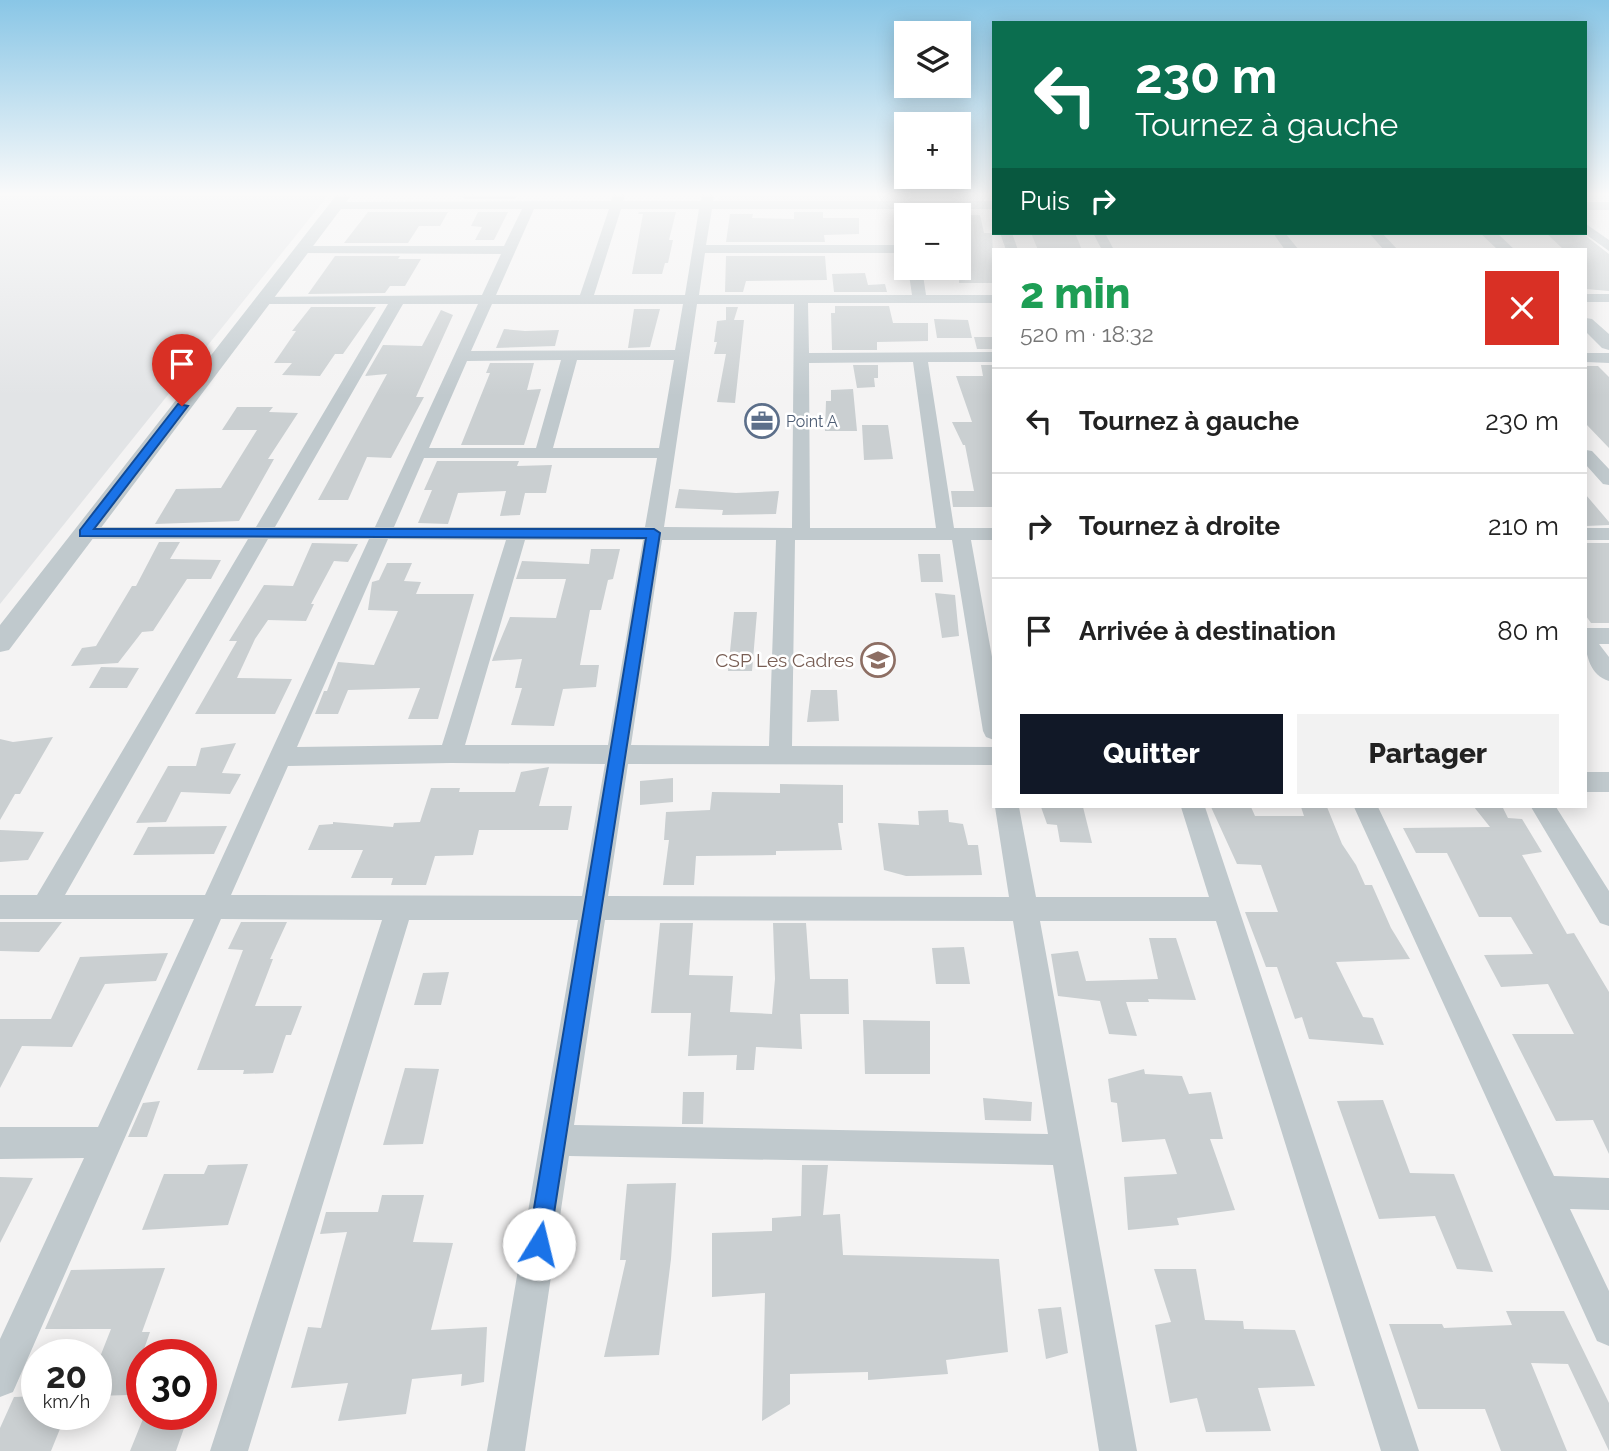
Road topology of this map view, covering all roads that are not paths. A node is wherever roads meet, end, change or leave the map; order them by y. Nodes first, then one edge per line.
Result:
1 (294, 261) edge
2 (505, 261) edge
3 (598, 261) edge
4 (697, 261) edge
5 (917, 280) edge
6 (1587, 298) edge
7 (1609, 298) edge
8 (920, 299) junction
9 (992, 299) edge
10 (264, 300) junction
11 (398, 300) junction
12 (488, 300) junction
13 (585, 300) junction
14 (691, 300) junction
15 (801, 300) junction
16 (1587, 324) edge
17 (1609, 344) edge
18 (682, 355) junction
19 (464, 356) junction
20 (570, 356) junction
21 (920, 357) junction
22 (992, 357) edge
23 (800, 358) junction
24 (1587, 358) edge
25 (1609, 358) edge
26 (420, 453) junction
27 (543, 453) junction
28 (667, 453) junction
29 (1587, 456) edge
30 (1609, 480) edge
31 (84, 533) junction
32 (654, 533) junction
33 (794, 533) junction
34 (262, 534) junction
35 (517, 534) junction
36 (953, 534) junction
37 (992, 534) edge
38 (1587, 534) edge
39 (1609, 534) edge
40 (383, 535) junction
41 (1609, 636) edge
42 (1587, 639) edge
43 (1587, 640) edge
44 (0, 643) edge
45 (1609, 673) edge
46 (992, 721) edge
47 (451, 754) junction
48 (618, 756) junction
49 (780, 756) junction
50 (992, 756) edge
51 (281, 757) junction
52 (1587, 782) edge
53 (1609, 782) edge
54 (1007, 808) edge
55 (1193, 808) edge
56 (1366, 808) edge
57 (1544, 808) edge
58 (0, 907) edge
59 (44, 907) junction
60 (213, 908) junction
61 (400, 908) junction
62 (593, 908) junction
63 (1025, 909) junction
64 (1226, 909) junction
65 (1609, 914) edge
66 (556, 1140) junction
67 (107, 1142) junction
68 (0, 1143) edge
69 (1066, 1150) junction
70 (1546, 1192) junction
71 (1609, 1194) edge
72 (1609, 1328) edge
73 (0, 1379) edge
74 (229, 1451) edge
75 (506, 1451) edge
76 (1118, 1451) edge
77 (1400, 1451) edge

1 - 10 street
2 - 12 street
3 - 13 street
4 - 14 street
5 - 8 street
6 - 7 street
8 - 9 street
8 - 15 street
10 - 11 street
10 - 31 street
11 - 12 street
11 - 34 street
12 - 13 street
12 - 19 street
13 - 14 street
14 - 15 street
14 - 18 street
15 - 23 street
16 - 17 street
18 - 20 street
18 - 28 street
19 - 20 street
19 - 26 street
20 - 27 street
21 - 22 street
21 - 23 street
21 - 36 street
23 - 33 street
24 - 25 street
26 - 27 street
26 - 40 street
27 - 28 street
28 - 32 street
29 - 30 street
31 - 34 street
31 - 44 street
32 - 33 street
32 - 35 street
32 - 48 street
33 - 36 street
33 - 49 street
34 - 40 street
34 - 59 street
35 - 40 street
35 - 47 street
36 - 37 street
36 - 46 street
38 - 39 street
40 - 51 street
41 - 42 street
43 - 45 street
47 - 48 street
47 - 51 street
48 - 49 street
48 - 62 street
49 - 50 street
51 - 60 street
52 - 53 street
54 - 63 street
55 - 64 street
56 - 70 street
57 - 65 street
58 - 59 street
59 - 60 street
60 - 61 street
60 - 67 street
61 - 62 street
61 - 74 street
62 - 63 street
62 - 66 street
63 - 64 street
63 - 69 street
64 - 77 street
66 - 69 street
66 - 75 street
67 - 68 street
67 - 73 street
69 - 76 street
70 - 71 street
70 - 72 street

